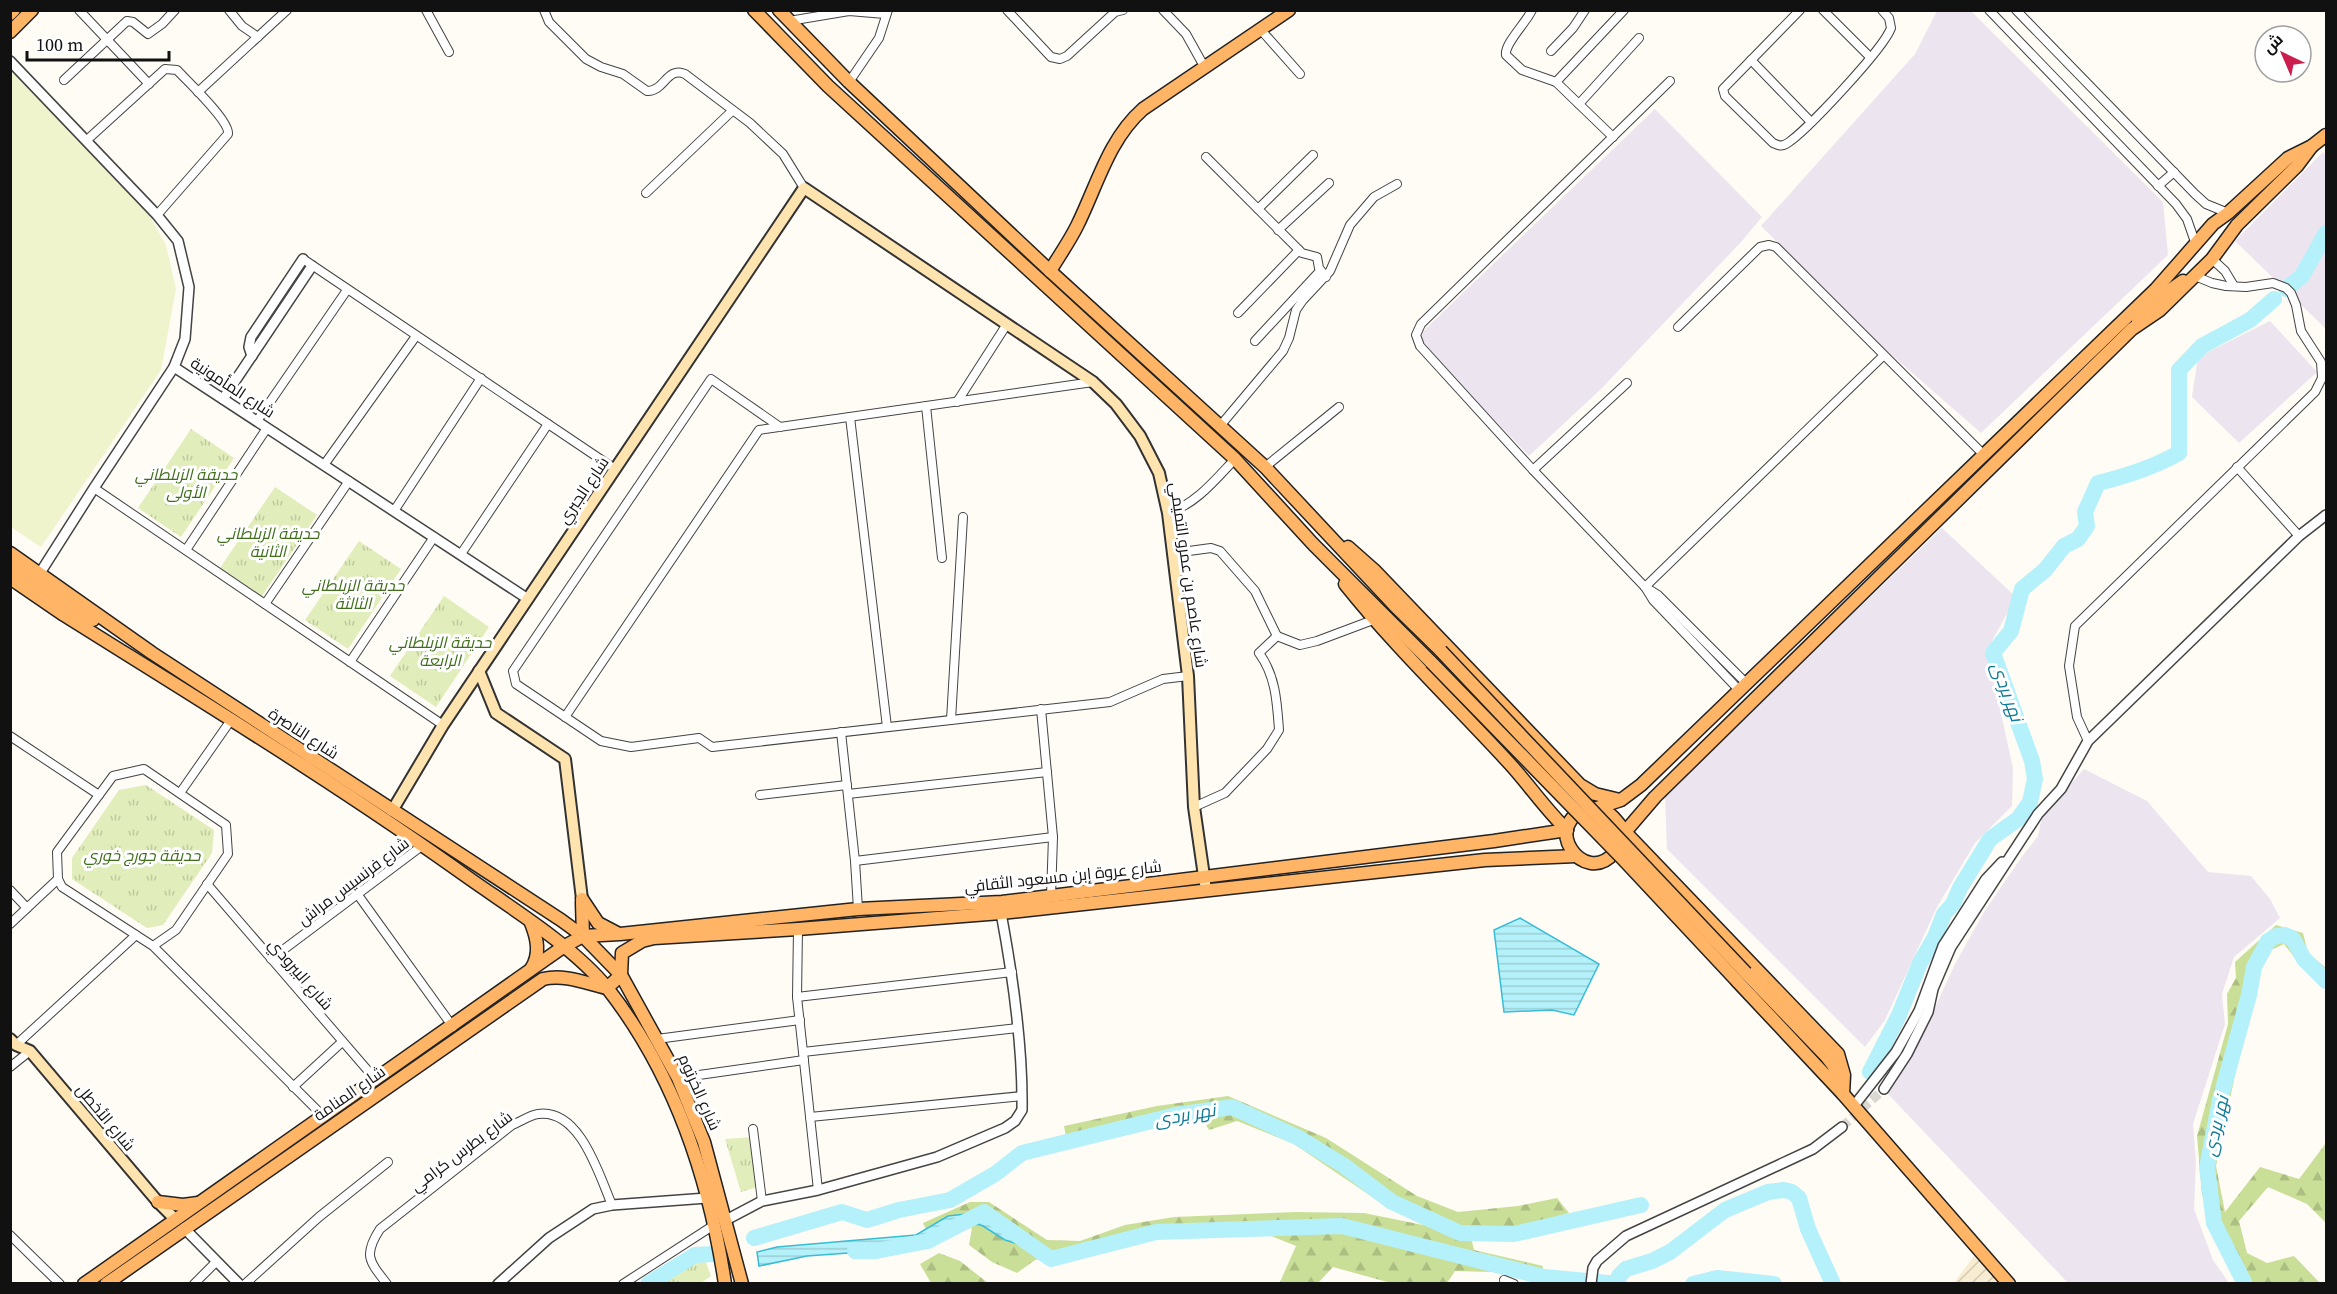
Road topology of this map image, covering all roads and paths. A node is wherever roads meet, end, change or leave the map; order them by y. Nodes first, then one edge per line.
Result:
1 (14, 10) edge
2 (32, 10) edge
3 (79, 10) edge
4 (175, 10) edge
5 (228, 10) edge
6 (287, 10) edge
7 (544, 10) edge
8 (754, 10) edge
9 (778, 10) edge
10 (1007, 10) edge
11 (1163, 10) edge
12 (1532, 10) edge
13 (1585, 10) edge
14 (1624, 10) edge
15 (1800, 10) edge
16 (1823, 10) edge
17 (1882, 10) edge
18 (1989, 10) edge
19 (2016, 10) edge
20 (428, 11) edge
21 (1117, 11) edge
22 (886, 12) edge
23 (1284, 12) edge
24 (10, 14) edge
25 (788, 21) junction
26 (1261, 30) junction
27 (10, 32) edge
28 (258, 37) junction
29 (1639, 38) dead end
30 (107, 40) junction
31 (1551, 51) dead end
32 (449, 52) dead end
33 (1870, 57) junction
34 (1751, 60) junction
35 (10, 61) edge
36 (1205, 68) junction
37 (1300, 74) dead end
38 (64, 80) dead end
39 (1670, 81) dead end
40 (849, 82) junction
41 (1556, 82) junction
42 (149, 84) junction
43 (198, 92) junction
44 (1580, 104) junction
45 (732, 111) junction
46 (1811, 122) junction
47 (2326, 135) edge
48 (1613, 137) junction
49 (87, 140) junction
50 (2312, 146) junction
51 (1313, 155) dead end
52 (1206, 157) dead end
53 (2174, 172) junction
54 (1329, 183) dead end
55 (1397, 184) dead end
56 (2158, 186) junction
57 (804, 189) junction
58 (646, 193) dead end
59 (1258, 209) junction
60 (2228, 213) junction
61 (158, 215) junction
62 (1278, 230) junction
63 (2195, 242) junction
64 (1299, 250) junction
65 (303, 259) joint
66 (2212, 259) junction
67 (312, 266) junction
68 (1050, 271) junction
69 (1323, 274) junction
70 (2194, 276) junction
71 (2234, 286) junction
72 (347, 290) junction
73 (1238, 313) dead end
74 (1007, 324) junction
75 (1678, 327) dead end
76 (416, 336) junction
77 (1255, 341) dead end
78 (252, 356) junction
79 (1883, 356) junction
80 (174, 367) junction
81 (481, 378) junction
82 (1093, 381) junction
83 (1627, 383) dead end
84 (223, 399) junction
85 (957, 402) junction
86 (926, 406) junction
87 (1339, 407) dead end
88 (850, 417) junction
89 (257, 421) junction
90 (548, 424) junction
91 (1220, 426) junction
92 (780, 427) junction
93 (267, 428) junction
94 (1984, 455) junction
95 (1235, 459) junction
96 (324, 465) junction
97 (1265, 467) junction
98 (2237, 467) junction
99 (615, 469) junction
100 (1533, 470) junction
101 (348, 481) junction
102 (94, 488) junction
103 (394, 511) junction
104 (1304, 511) junction
105 (1168, 513) junction
106 (2326, 515) edge
107 (963, 517) dead end
108 (2299, 536) junction
109 (434, 537) junction
110 (1314, 544) junction
111 (186, 550) junction
112 (10, 553) edge
113 (1174, 553) junction
114 (460, 554) junction
115 (942, 558) dead end
116 (10, 567) edge
117 (40, 573) dead end
118 (10, 578) edge
119 (1645, 587) junction
120 (528, 599) junction
121 (265, 604) junction
122 (1373, 620) junction
123 (1277, 636) junction
124 (152, 653) junction
125 (350, 662) junction
126 (479, 671) junction
127 (1188, 676) junction
128 (1743, 687) junction
129 (1041, 709) junction
130 (566, 717) junction
131 (231, 720) junction
132 (951, 720) junction
133 (443, 725) junction
134 (887, 727) junction
135 (841, 732) junction
136 (10, 736) edge
137 (2088, 741) junction
138 (1047, 772) junction
139 (847, 790) junction
140 (180, 793) junction
141 (99, 795) junction
142 (760, 795) dead end
143 (1621, 800) junction
144 (1542, 803) junction
145 (1194, 807) junction
146 (1597, 808) junction
147 (392, 811) junction
148 (1567, 830) junction
149 (1625, 832) junction
150 (2027, 833) junction
151 (1537, 834) junction
152 (1053, 837) junction
153 (423, 845) junction
154 (1576, 856) junction
155 (855, 861) junction
156 (1204, 876) junction
157 (58, 879) junction
158 (207, 884) junction
159 (10, 890) edge
160 (1206, 890) junction
161 (358, 895) junction
162 (1051, 896) junction
163 (582, 899) junction
164 (27, 908) junction
165 (858, 909) junction
166 (1001, 913) junction
167 (531, 922) junction
168 (10, 924) edge
169 (798, 929) junction
170 (620, 934) junction
171 (136, 935) junction
172 (583, 936) junction
173 (153, 946) junction
174 (563, 947) junction
175 (271, 959) junction
176 (534, 968) junction
177 (1012, 972) junction
178 (621, 975) junction
179 (1742, 977) junction
180 (543, 979) junction
181 (607, 988) junction
182 (798, 997) junction
183 (800, 1020) junction
184 (453, 1027) junction
185 (1018, 1028) junction
186 (657, 1039) junction
187 (13, 1042) edge
188 (342, 1042) junction
189 (30, 1051) junction
190 (804, 1056) junction
191 (10, 1067) edge
192 (678, 1078) junction
193 (376, 1080) junction
194 (293, 1087) junction
195 (1884, 1089) tunnel mouth
196 (1843, 1094) junction
197 (1022, 1095) junction
198 (1853, 1107) junction
199 (324, 1117) junction
200 (810, 1117) junction
201 (1842, 1127) tunnel mouth
202 (753, 1129) dead end
203 (388, 1162) dead end
204 (818, 1190) junction
205 (707, 1198) junction
206 (205, 1201) junction
207 (762, 1201) junction
208 (158, 1202) junction
209 (612, 1205) junction
210 (720, 1222) junction
211 (180, 1224) junction
212 (10, 1235) edge
213 (216, 1262) junction
214 (1504, 1280) dead end
215 (1591, 1280) edge
216 (60, 1284) edge
217 (84, 1284) edge
218 (106, 1284) edge
219 (194, 1284) edge
220 (239, 1284) edge
221 (245, 1284) edge
222 (387, 1284) edge
223 (498, 1284) edge
224 (624, 1284) edge
225 (725, 1284) edge
226 (741, 1284) edge
227 (1514, 1284) edge
228 (2009, 1284) edge

1 - 24 main road
2 - 27 main road
3 - 30 street
4 - 30 street
5 - 28 street
6 - 28 street
7 - 45 street
8 - 95 main road
9 - 25 main road
10 - 21 street
11 - 36 street
12 - 41 street
13 - 31 street
14 - 41 street
15 - 34 street
16 - 33 street
17 - 33 street
18 - 56 street
19 - 53 street
20 - 32 street
22 - 25 street
22 - 40 street
23 - 26 main road
25 - 40 main road
26 - 36 main road
26 - 37 street
28 - 43 street
29 - 44 street
30 - 38 street
30 - 42 street
33 - 46 street
34 - 46 street
34 - 46 street
35 - 49 street, شارع المأمونية
36 - 68 main road
39 - 48 street
40 - 68 main road
41 - 44 street
42 - 43 street
42 - 49 street
43 - 61 street
44 - 48 street
45 - 57 street
45 - 58 street
47 - 50 main road
48 - 100 street
49 - 61 street, شارع المأمونية
50 - 60 main road
50 - 66 main road
51 - 59 street
52 - 59 street
53 - 56 street
53 - 60 street
54 - 62 street
55 - 69 street
56 - 63 street
57 - 74 main road, شارع عاصم بن عمرو التميمي
57 - 99 main road, شارع الجبري
59 - 62 street
60 - 63 main road
61 - 80 street, شارع المأمونية
62 - 64 street
63 - 94 main road
64 - 69 street
64 - 73 street
65 - 67 street
65 - 78 street
66 - 70 main road
66 - 71 street
67 - 72 street
67 - 78 street
68 - 91 main road
69 - 77 street
69 - 91 street
70 - 71 street
70 - 149 main road
71 - 98 street
72 - 76 street
72 - 89 street
74 - 82 main road, شارع عاصم بن عمرو التميمي
74 - 85 street
75 - 79 street
76 - 81 street
76 - 96 street
78 - 84 street
79 - 94 street
79 - 119 street
80 - 84 street, شارع المأمونية
80 - 102 street
81 - 90 street
81 - 103 street
82 - 85 street
82 - 105 main road, شارع عاصم بن عمرو التميمي
83 - 100 street
84 - 89 street, شارع المأمونية
85 - 86 street
86 - 88 street
86 - 115 street
87 - 97 street
88 - 92 street
88 - 134 street
89 - 93 street, شارع المأمونية
90 - 99 street
90 - 114 street
91 - 97 main road
92 - 130 street
92 - 130 street
93 - 96 street, شارع المأمونية
93 - 111 street
94 - 128 main road
95 - 105 street
95 - 110 main road
96 - 101 street, شارع المأمونية
97 - 104 main road
98 - 108 street
98 - 137 street
99 - 120 main road, شارع الجبري
100 - 119 street
101 - 103 street, شارع المأمونية
101 - 121 street
102 - 111 street
102 - 117 street
103 - 109 street, شارع المأمونية
104 - 143 main road
104 - 179 main road, bridge
105 - 113 main road, شارع عاصم بن عمرو التميمي
106 - 108 street
107 - 132 street
108 - 137 street
109 - 114 street, شارع المأمونية
109 - 125 street
110 - 122 main road
110 - 179 main road, bridge
111 - 121 street
112 - 124 main road, شارع الناصرة
113 - 123 street
113 - 127 main road, شارع عاصم بن عمرو التميمي
114 - 120 street, شارع المأمونية
116 - 124 main road
118 - 131 main road, شارع الناصرة
119 - 128 street
120 - 126 main road, شارع الجبري
121 - 125 street
122 - 123 street
122 - 144 main road
123 - 145 street
124 - 147 main road, شارع الناصرة
125 - 133 street
126 - 133 main road, شارع الجبري
126 - 163 main road
127 - 129 street
127 - 145 main road, شارع عاصم بن عمرو التميمي
128 - 143 main road
129 - 132 street
129 - 138 street
130 - 135 street
131 - 140 street
131 - 153 main road, شارع الناصرة
132 - 134 street
133 - 147 main road, شارع الجبري
134 - 135 street
135 - 139 street
136 - 141 street
137 - 150 street
138 - 139 street
138 - 152 street
139 - 142 street
139 - 155 street
140 - 141 street
140 - 158 street
141 - 157 street
143 - 146 main road
144 - 148 main road
144 - 151 main road
145 - 156 main road, شارع عاصم بن عمرو التميمي
146 - 148 main road
146 - 149 main road
147 - 172 main road, شارع الناصرة
148 - 151 main road, شارع عروة إبن مسعود الثقافي
148 - 154 main road
149 - 154 main road
149 - 196 main road
150 - 195 street
150 - 198 street
151 - 156 main road, شارع عروة إبن مسعود الثقافي
152 - 155 street
152 - 162 street
153 - 161 street, شارع فرنسيس مراش
153 - 167 main road, شارع الناصرة
154 - 160 main road, شارع عروة إبن مسعود الثقافي
155 - 165 street
156 - 160 main road, شارع عاصم بن عمرو التميمي
156 - 162 main road, شارع عروة إبن مسعود الثقافي
157 - 164 street
157 - 171 street
158 - 173 street
158 - 175 street, شارع البيرودي
159 - 164 street
160 - 166 main road, شارع عروة إبن مسعود الثقافي
161 - 175 street, شارع فرنسيس مراش
161 - 184 street
162 - 165 main road, شارع عروة إبن مسعود الثقافي
163 - 170 main road
163 - 172 main road
164 - 168 street
165 - 170 main road, شارع عروة إبن مسعود الثقافي
166 - 169 main road, شارع عروة إبن مسعود الثقافي
166 - 177 street
167 - 174 main road, شارع الناصرة
167 - 176 main road
169 - 178 main road, شارع عروة إبن مسعود الثقافي
169 - 182 street
170 - 172 main road, شارع عروة إبن مسعود الثقافي
171 - 173 street
171 - 187 street
172 - 174 main road, شارع عروة إبن مسعود الثقافي
172 - 178 main road, شارع الخرتوم
173 - 194 street
174 - 176 main road, شارع المنامة
174 - 181 main road, شارع الناصرة
175 - 188 street, شارع البيرودي
176 - 180 main road
176 - 184 main road, شارع المنامة
177 - 182 street
177 - 185 street
178 - 181 main road
178 - 186 main road, شارع الخرتوم
179 - 196 main road
180 - 181 main road
180 - 211 main road, شارع المنامة
181 - 205 main road, شارع الناصرة
182 - 183 street
183 - 186 street
183 - 190 street
184 - 193 main road, شارع المنامة
185 - 190 street
185 - 197 street
186 - 192 main road, شارع الخرتوم
187 - 189 main road, شارع الأخطل
188 - 193 street, شارع البيرودي
188 - 194 street
189 - 191 street
189 - 208 main road, شارع الأخطل
190 - 192 street
190 - 200 street
192 - 210 main road, شارع الخرتوم
193 - 199 main road, شارع المنامة
194 - 199 street
196 - 198 main road
197 - 200 street
197 - 204 street
198 - 228 main road
199 - 206 main road, شارع المنامة
200 - 204 street
201 - 215 street
202 - 207 street
203 - 221 street
204 - 207 street
205 - 209 street
205 - 210 main road, شارع الناصرة
206 - 208 main road
206 - 211 main road, شارع المنامة
207 - 210 street
208 - 211 main road, شارع الأخطل
209 - 222 street, شارع بطرس كرامي
209 - 223 street
210 - 224 street
210 - 225 main road
210 - 226 main road, شارع الخرتوم
211 - 213 street
211 - 217 main road, شارع المنامة
211 - 218 main road, شارع المنامة
212 - 216 street
213 - 219 street
213 - 220 street
214 - 227 street

